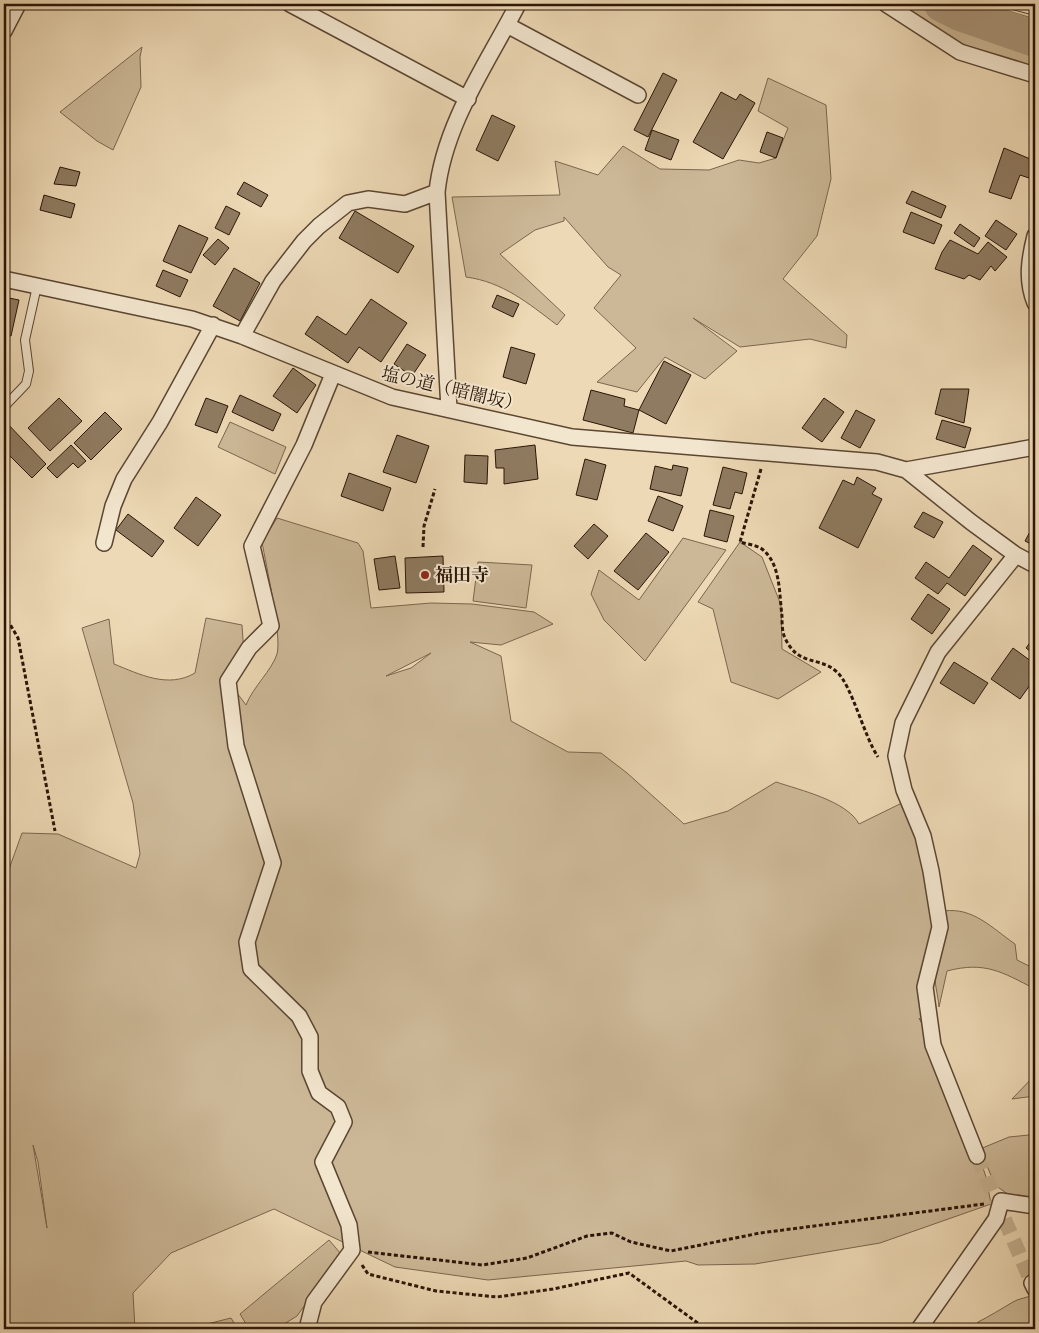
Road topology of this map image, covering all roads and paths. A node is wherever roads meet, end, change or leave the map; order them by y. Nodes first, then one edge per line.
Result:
1 (18, 4) edge
2 (290, 4) edge
3 (518, 4) edge
4 (886, 4) edge
5 (1009, 4) edge
6 (1035, 11) edge
7 (507, 25) junction
8 (4, 31) edge
9 (1035, 75) edge
10 (638, 95) dead end
11 (468, 99) junction
12 (437, 192) junction
13 (1035, 236) edge
14 (4, 279) edge
15 (37, 286) junction
16 (1035, 303) edge
17 (214, 325) junction
18 (242, 336) junction
19 (333, 374) junction
20 (4, 407) edge
21 (449, 409) junction
22 (1035, 447) edge
23 (765, 454) junction
24 (906, 470) junction
25 (435, 489) dead end
26 (104, 543) dead end
27 (423, 547) dead end
28 (1016, 555) junction
29 (1035, 565) edge
30 (4, 614) edge
31 (900, 774) junction
32 (55, 831) dead end
33 (977, 1156) tunnel mouth
34 (1001, 1201) junction
35 (1035, 1206) edge
36 (352, 1250) junction
37 (307, 1329) edge
38 (706, 1329) edge
39 (919, 1329) edge

1 - 8 street
2 - 11 street
3 - 7 street
4 - 9 street
5 - 6 lane
7 - 10 street
7 - 11 street
11 - 12 street
12 - 18 street
12 - 21 street
13 - 16 street
14 - 15 street, 塩の道（暗闇坂）
15 - 17 street, 塩の道（暗闇坂）
15 - 20 lane
17 - 18 street, 塩の道（暗闇坂）
17 - 26 street
18 - 19 street, 塩の道（暗闇坂）
19 - 21 street, 塩の道（暗闇坂）
19 - 36 street
21 - 23 street, 塩の道（暗闇坂）
22 - 24 street
23 - 24 street, 塩の道（暗闇坂）
23 - 31 path
24 - 28 street
25 - 27 path
28 - 29 street
28 - 31 street
30 - 32 path
31 - 33 street
34 - 35 street
34 - 36 path
34 - 39 street
36 - 37 street
36 - 38 path

